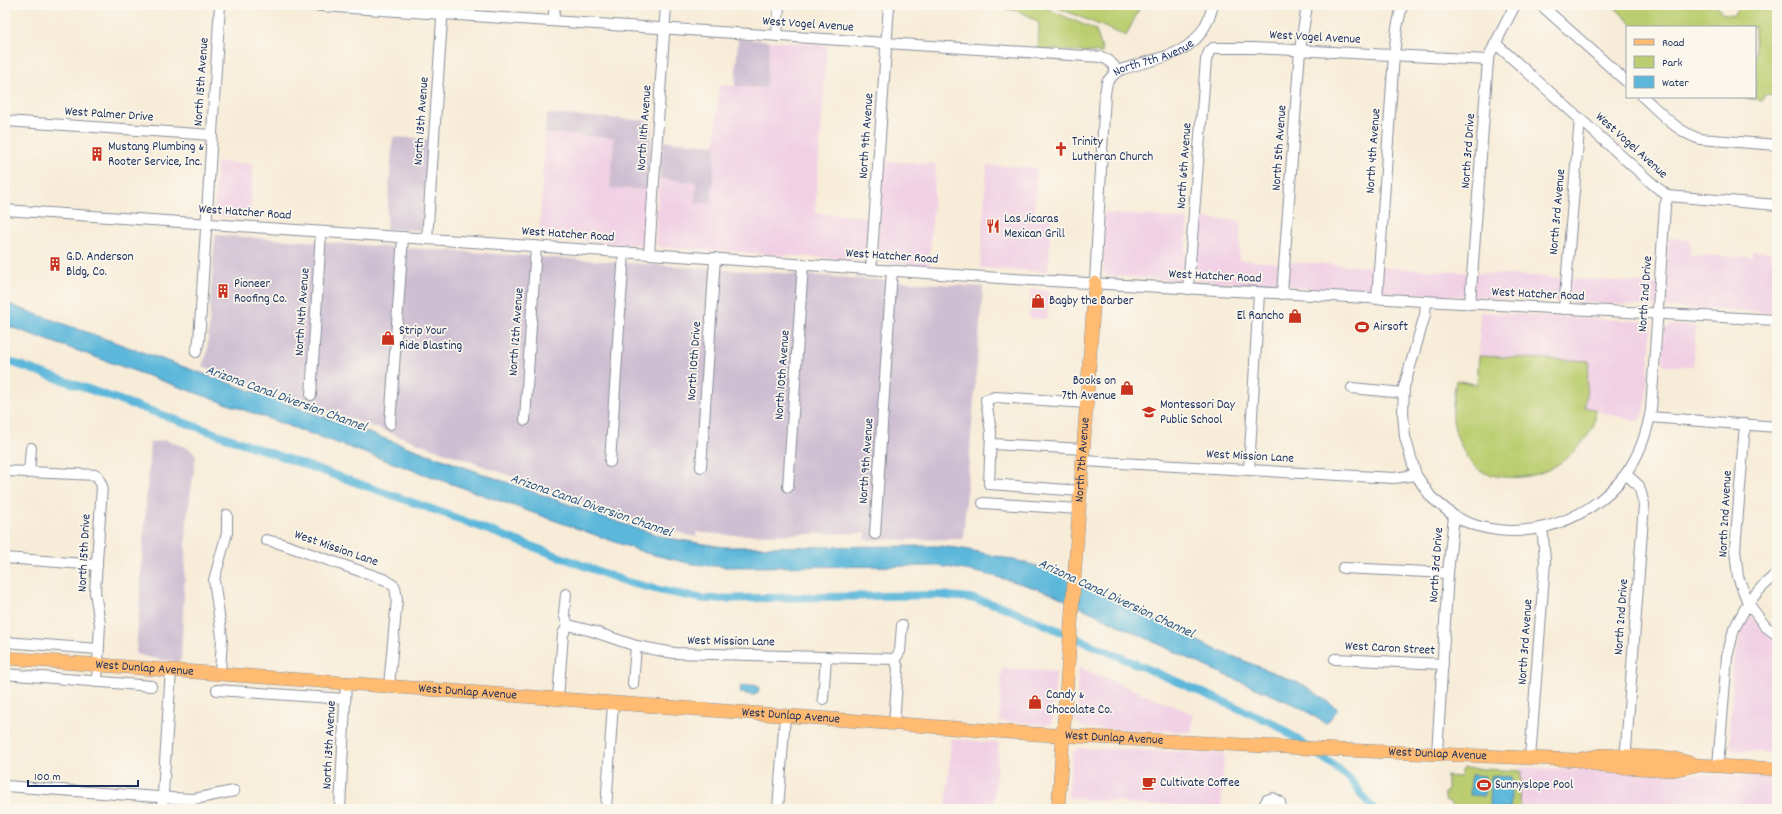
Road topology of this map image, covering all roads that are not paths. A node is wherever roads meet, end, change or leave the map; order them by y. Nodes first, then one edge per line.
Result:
1 (220, 5) edge
2 (306, 5) edge
3 (554, 5) edge
4 (666, 5) edge
5 (779, 5) edge
6 (889, 5) edge
7 (1213, 5) edge
8 (1307, 5) edge
9 (1402, 5) edge
10 (1515, 5) edge
11 (1541, 5) edge
12 (348, 6) edge
13 (443, 9) edge
14 (553, 21) junction
15 (665, 29) junction
16 (777, 36) junction
17 (1495, 43) junction
18 (886, 44) junction
19 (1213, 48) joint
20 (1300, 50) junction
21 (1394, 55) junction
22 (1488, 60) junction
23 (1114, 74) junction
24 (1626, 81) edge
25 (1644, 98) edge
26 (1580, 118) junction
27 (5, 121) edge
28 (212, 134) junction
29 (1777, 145) edge
30 (1668, 196) junction
31 (1777, 205) edge
32 (5, 210) edge
33 (207, 224) junction
34 (321, 232) junction
35 (403, 237) junction
36 (427, 239) junction
37 (536, 246) junction
38 (624, 252) junction
39 (649, 254) junction
40 (715, 258) junction
41 (804, 264) junction
42 (871, 269) junction
43 (892, 270) junction
44 (1095, 283) junction
45 (1188, 289) junction
46 (1259, 293) junction
47 (1282, 294) junction
48 (1377, 299) junction
49 (1426, 302) junction
50 (1470, 304) junction
51 (1564, 309) junction
52 (1658, 314) junction
53 (1777, 320) edge
54 (196, 352) dead end
55 (1352, 388) dead end
56 (1403, 393) junction
57 (311, 395) dead end
58 (1087, 404) junction
59 (1650, 417) junction
60 (525, 420) dead end
61 (390, 424) dead end
62 (1744, 424) junction
63 (1777, 427) edge
64 (992, 444) junction
65 (31, 448) dead end
66 (1083, 455) junction
67 (610, 462) dead end
68 (701, 467) dead end
69 (1250, 470) junction
70 (5, 471) edge
71 (29, 473) junction
72 (1626, 474) junction
73 (1416, 475) junction
74 (788, 488) dead end
75 (1081, 491) junction
76 (983, 503) dead end
77 (1079, 509) junction
78 (227, 515) dead end
79 (1454, 516) junction
80 (1540, 528) junction
81 (875, 534) dead end
82 (266, 540) dead end
83 (5, 558) edge
84 (97, 565) junction
85 (1343, 568) dead end
86 (1448, 573) junction
87 (1777, 573) edge
88 (566, 594) dead end
89 (1748, 603) junction
90 (568, 625) junction
91 (902, 625) dead end
92 (1777, 635) edge
93 (5, 642) edge
94 (636, 646) junction
95 (98, 649) junction
96 (826, 657) junction
97 (5, 658) edge
98 (895, 659) junction
99 (1335, 659) dead end
100 (1443, 664) junction
101 (98, 665) junction
102 (171, 670) junction
103 (5, 674) edge
104 (220, 674) junction
105 (97, 682) junction
106 (346, 682) junction
107 (633, 684) dead end
108 (151, 686) dead end
109 (389, 686) junction
110 (217, 690) dead end
111 (558, 698) junction
112 (345, 699) junction
113 (823, 699) dead end
114 (613, 703) junction
115 (785, 716) junction
116 (894, 724) junction
117 (1063, 736) junction
118 (1437, 754) junction
119 (1530, 758) junction
120 (1624, 762) junction
121 (1718, 766) junction
122 (1777, 769) edge
123 (5, 786) edge
124 (234, 790) dead end
125 (163, 798) junction
126 (162, 809) edge
127 (340, 809) edge
128 (606, 809) edge
129 (778, 809) edge
130 (1058, 809) edge
131 (1264, 809) edge
132 (1281, 809) edge

1 - 28 street, North 15th Avenue
2 - 12 street, West Vogel Avenue
3 - 14 street
4 - 15 street, North 11th Avenue
5 - 16 street
6 - 18 street, North 9th Avenue
7 - 23 street, North 7th Avenue
8 - 20 street, North 5th Avenue
9 - 21 street, North 4th Avenue
10 - 17 street, North 3rd Drive
11 - 24 street
12 - 13 street, West Vogel Avenue
13 - 14 street, West Vogel Avenue
13 - 36 street, North 13th Avenue
14 - 15 street, West Vogel Avenue
15 - 16 street, West Vogel Avenue
15 - 39 street, North 11th Avenue
16 - 18 street, West Vogel Avenue
17 - 22 street, North 3rd Drive
17 - 26 street, West Vogel Avenue
18 - 23 street, West Vogel Avenue
18 - 42 street, North 9th Avenue
19 - 20 street, West Vogel Avenue
19 - 45 street, North 6th Avenue
20 - 21 street, West Vogel Avenue
20 - 47 street, North 5th Avenue
21 - 22 street, West Vogel Avenue
21 - 48 street, North 4th Avenue
22 - 50 street, North 3rd Drive
23 - 44 street, North 7th Avenue
25 - 29 street
26 - 30 street, West Vogel Avenue
26 - 51 street, North 3rd Avenue
27 - 28 street, West Palmer Drive
28 - 33 street, North 15th Avenue
30 - 31 street, West Vogel Avenue
30 - 52 street, North 2nd Drive
32 - 33 street, West Hatcher Road
33 - 34 street, West Hatcher Road
33 - 54 street, North 15th Avenue
34 - 35 street, West Hatcher Road
34 - 57 street, North 14th Avenue
35 - 36 street, West Hatcher Road
35 - 61 street
36 - 37 street, West Hatcher Road
37 - 38 street, West Hatcher Road
37 - 60 street, North 12th Avenue
38 - 39 street, West Hatcher Road
38 - 67 street
39 - 40 street, West Hatcher Road
40 - 41 street, West Hatcher Road
40 - 68 street, North 10th Drive
41 - 42 street, West Hatcher Road
41 - 74 street, North 10th Avenue
42 - 43 street, West Hatcher Road
43 - 44 street, West Hatcher Road
43 - 81 street, North 9th Avenue
44 - 45 street, West Hatcher Road
44 - 58 main road, North 7th Avenue
45 - 46 street, West Hatcher Road
46 - 47 street, West Hatcher Road
46 - 69 street
47 - 48 street, West Hatcher Road
48 - 49 street, West Hatcher Road
49 - 50 street, West Hatcher Road
49 - 56 street, North 3rd Drive
50 - 51 street, West Hatcher Road
51 - 52 street, West Hatcher Road
52 - 53 street, West Hatcher Road
52 - 59 street, North 2nd Drive
55 - 56 street
56 - 73 street, North 3rd Drive
58 - 64 street
58 - 66 main road, North 7th Avenue
59 - 62 street
59 - 72 street
62 - 63 street
62 - 89 street, North 2nd Avenue
64 - 66 street, West Mission Lane
64 - 75 street
65 - 71 street
66 - 69 street, West Mission Lane
66 - 75 main road, North 7th Avenue
69 - 73 street, West Mission Lane
70 - 71 street
71 - 84 street, North 15th Drive
72 - 80 street
72 - 120 street, North 2nd Drive
73 - 79 street, North 3rd Drive
75 - 77 main road, North 7th Avenue
76 - 77 street
77 - 117 main road, North 7th Avenue
78 - 104 street
79 - 80 street
79 - 86 street, North 3rd Drive
80 - 119 street, North 3rd Avenue
82 - 109 street, West Mission Lane
83 - 84 street
84 - 95 street, North 15th Drive
85 - 86 street
86 - 100 street, North 3rd Drive
87 - 89 street
88 - 90 street
89 - 92 street, North 2nd Avenue
89 - 121 street
90 - 94 street, West Mission Lane
90 - 111 street
91 - 98 street
93 - 95 street, West Dunlap Avenue
94 - 96 street, West Mission Lane
94 - 107 street
95 - 101 street, North 15th Drive
96 - 98 street, West Mission Lane
96 - 113 street
97 - 101 main road, West Dunlap Avenue
98 - 116 street
99 - 100 street, West Caron Street
100 - 118 street, North 3rd Drive
101 - 102 main road, West Dunlap Avenue
101 - 105 street, North 15th Drive
102 - 104 main road, West Dunlap Avenue
102 - 125 street
103 - 105 street, West Dunlap Avenue
104 - 106 main road, West Dunlap Avenue
105 - 108 street, West Dunlap Avenue
106 - 109 main road, West Dunlap Avenue
106 - 112 street, North 13th Avenue
109 - 111 main road, West Dunlap Avenue
110 - 112 street
111 - 114 main road, West Dunlap Avenue
112 - 127 street, North 13th Avenue
114 - 115 main road, West Dunlap Avenue
114 - 128 street
115 - 116 main road, West Dunlap Avenue
115 - 129 street
116 - 117 main road, West Dunlap Avenue
117 - 118 main road, West Dunlap Avenue
117 - 130 main road, North 7th Avenue
118 - 119 main road, West Dunlap Avenue
119 - 120 main road, West Dunlap Avenue
120 - 121 main road, West Dunlap Avenue
121 - 122 main road, West Dunlap Avenue
123 - 125 street
124 - 125 street
125 - 126 street
131 - 132 street

